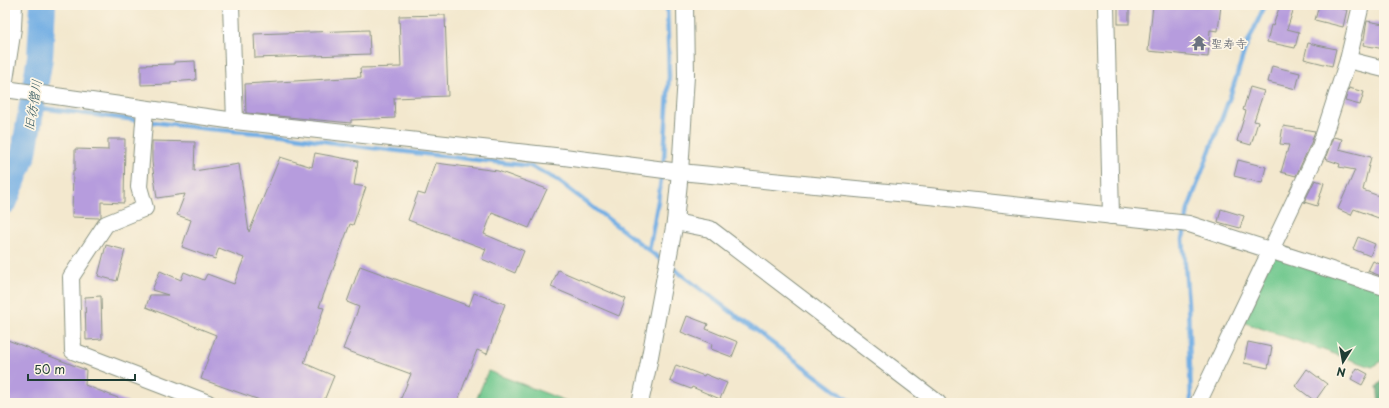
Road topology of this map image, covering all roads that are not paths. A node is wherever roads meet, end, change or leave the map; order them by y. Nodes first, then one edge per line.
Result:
1 (14, 5) edge
2 (231, 5) edge
3 (685, 5) edge
4 (1106, 5) edge
5 (1361, 5) edge
6 (1348, 60) junction
7 (1384, 69) edge
8 (5, 80) edge
9 (5, 89) edge
10 (146, 109) junction
11 (235, 121) junction
12 (680, 172) junction
13 (1111, 216) junction
14 (675, 222) junction
15 (1270, 251) junction
16 (1384, 287) edge
17 (208, 403) edge
18 (640, 403) edge
19 (938, 403) edge
20 (1198, 403) edge

1 - 8 street
2 - 11 street
3 - 12 street
4 - 13 street
5 - 6 street
6 - 7 street
6 - 15 street
9 - 10 street
10 - 11 street
10 - 17 street
11 - 12 street
12 - 13 street
12 - 14 street
13 - 15 street
14 - 18 street
14 - 19 street
15 - 16 street
15 - 20 street

